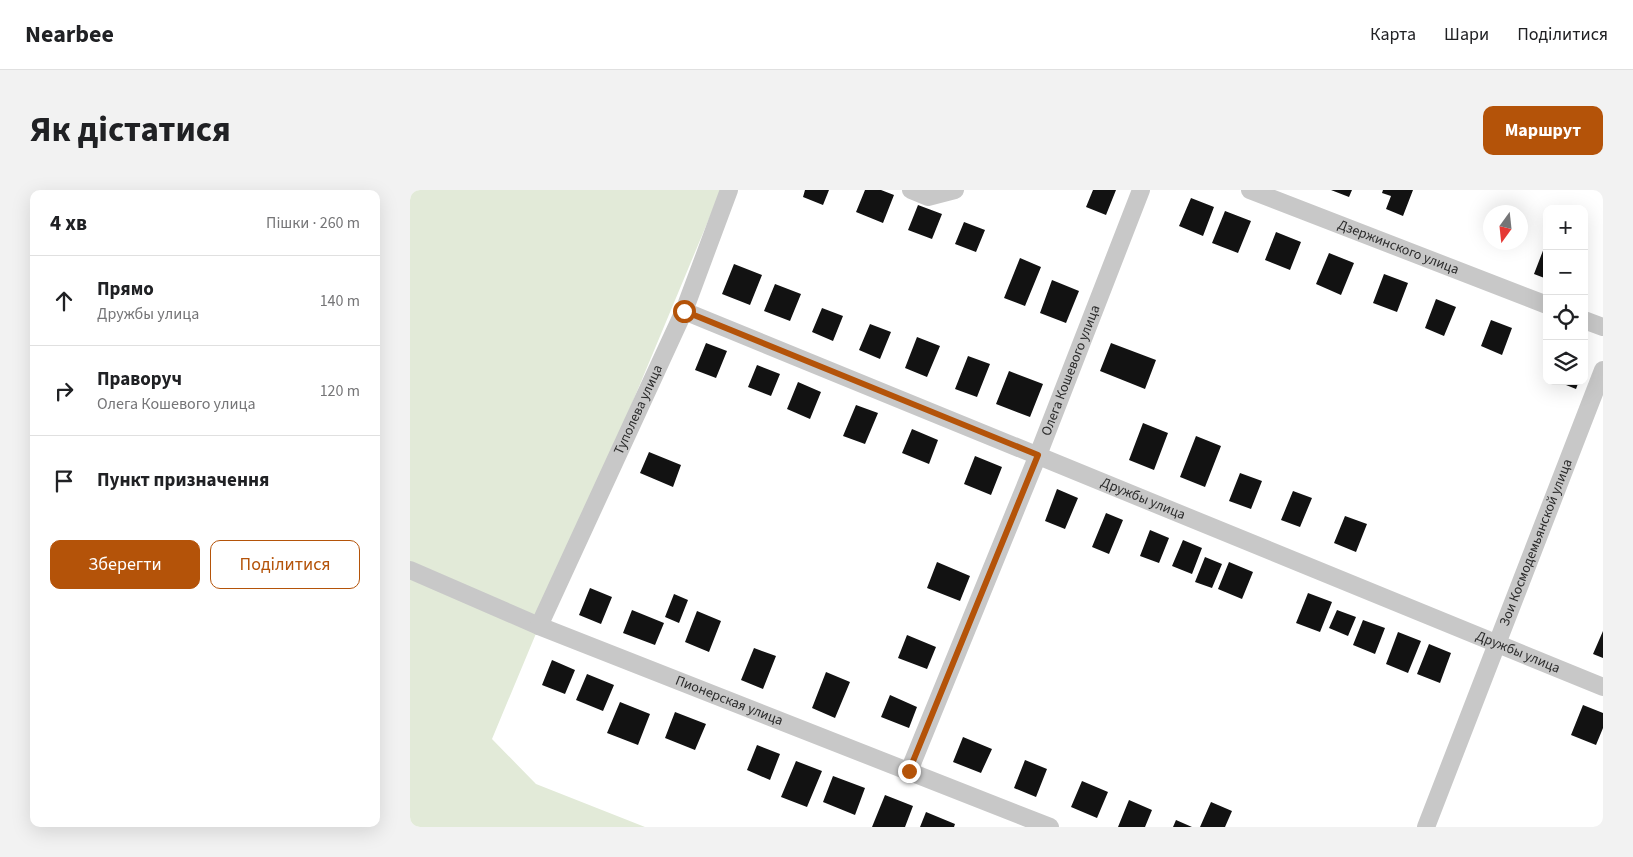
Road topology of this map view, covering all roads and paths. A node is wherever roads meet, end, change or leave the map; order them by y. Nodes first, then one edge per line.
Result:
1 (729, 190) edge
2 (911, 190) edge
3 (955, 190) edge
4 (1141, 190) edge
5 (1250, 190) edge
6 (1543, 303) edge
7 (684, 311) junction
8 (1588, 321) edge
9 (1603, 327) edge
10 (1603, 370) edge
11 (1038, 455) junction
12 (410, 570) edge
13 (539, 626) junction
14 (1498, 644) junction
15 (1603, 687) edge
16 (909, 771) junction
17 (1050, 827) edge
18 (1426, 827) edge

1 - 7 street, Туполева улица
2 - 3 street
4 - 11 street, Олега Кошевого улица
5 - 6 street, Дзержинского улица
7 - 11 street, Дружбы улица
7 - 13 street, Туполева улица
8 - 9 street
10 - 14 street, Зои Космодемьянской улица
11 - 14 street, Дружбы улица
11 - 16 street, Олега Кошевого улица
12 - 13 street, Пионерская улица
13 - 16 street, Пионерская улица
14 - 15 street, Дружбы улица
14 - 18 street, Зои Космодемьянской улица
16 - 17 street, Пионерская улица

